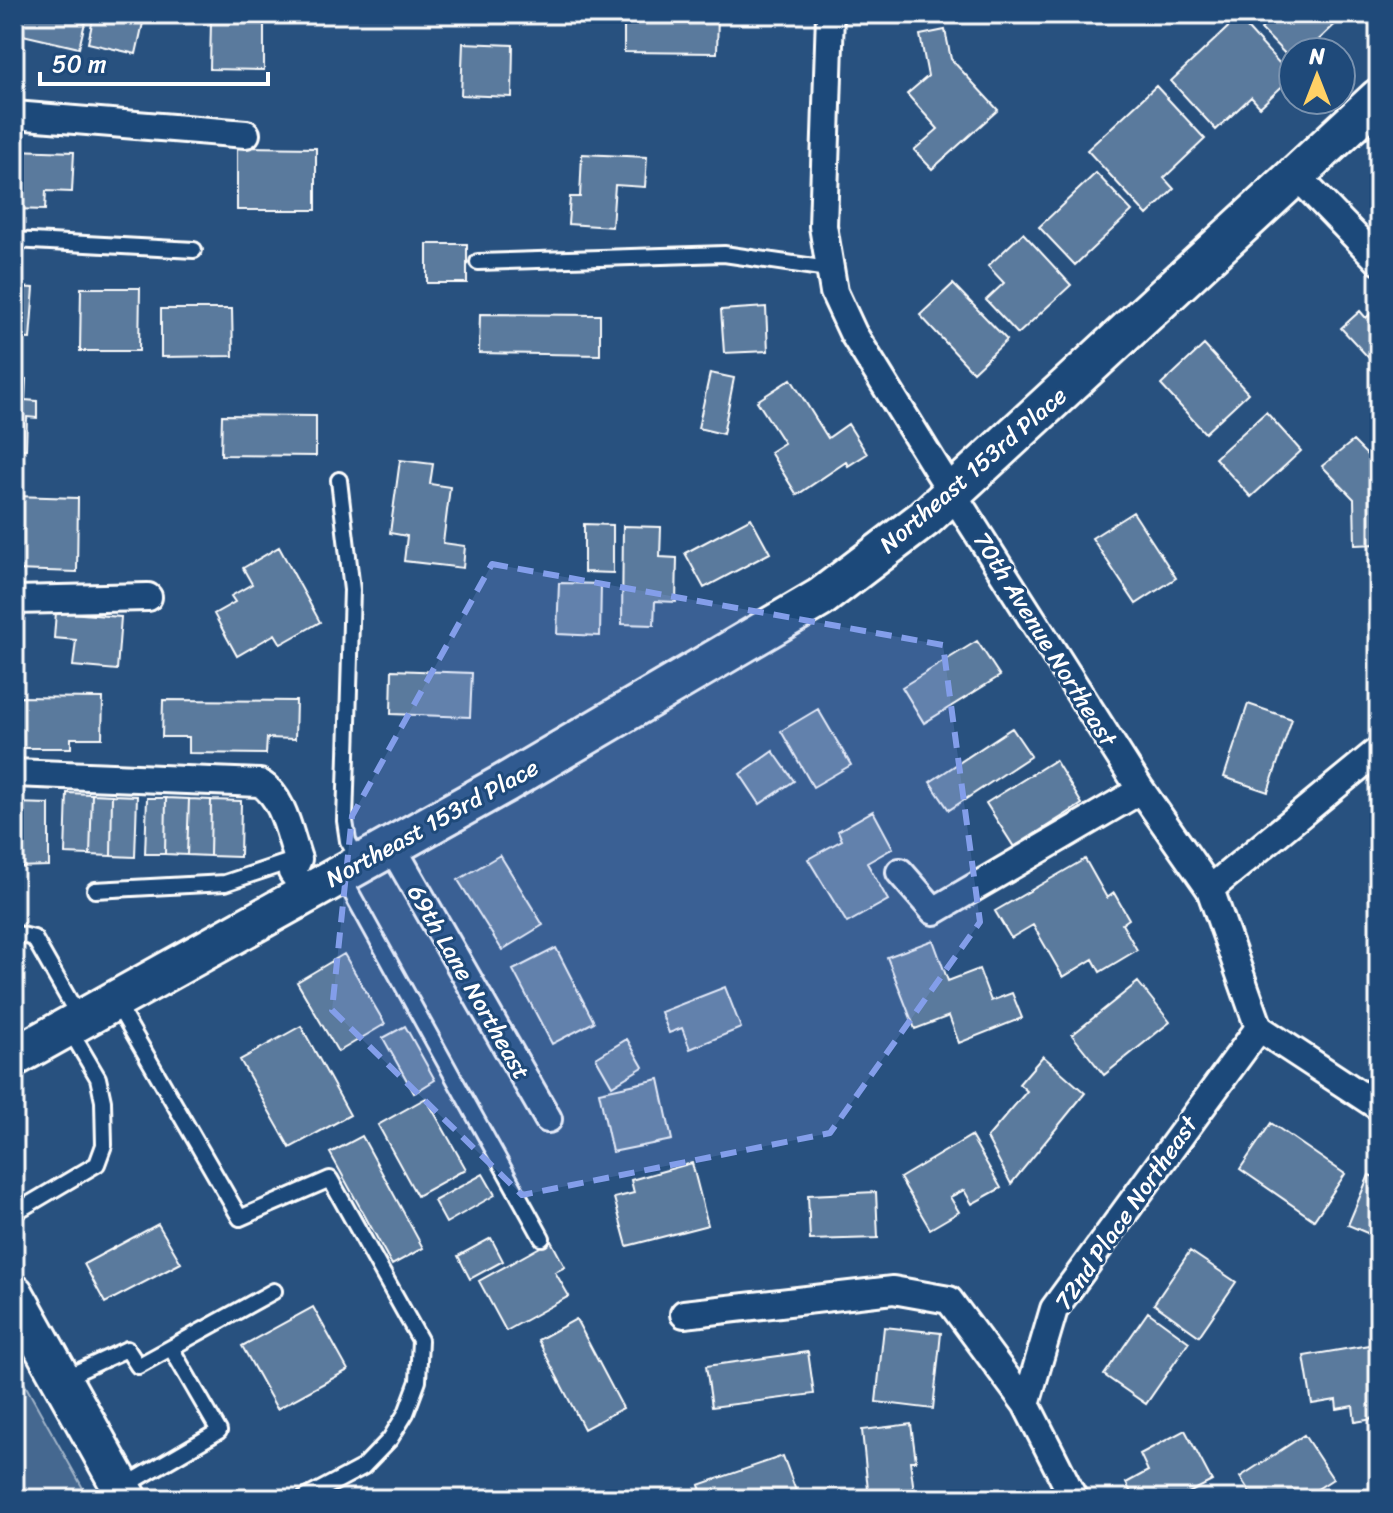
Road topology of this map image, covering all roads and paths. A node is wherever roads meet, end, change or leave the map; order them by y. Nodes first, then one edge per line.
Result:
1 (830, 14) edge
2 (1379, 98) edge
3 (14, 115) edge
4 (246, 134) dead end
5 (1296, 175) junction
6 (14, 240) edge
7 (194, 250) dead end
8 (1379, 261) edge
9 (478, 262) dead end
10 (828, 269) junction
11 (339, 480) dead end
12 (953, 493) junction
13 (148, 597) dead end
14 (14, 600) edge
15 (1379, 750) edge
16 (14, 773) edge
17 (1141, 790) junction
18 (364, 861) junction
19 (900, 872) dead end
20 (303, 876) junction
21 (1210, 889) junction
22 (95, 890) dead end
23 (14, 933) edge
24 (115, 1000) junction
25 (74, 1023) junction
26 (1259, 1028) junction
27 (14, 1057) edge
28 (1379, 1107) edge
29 (548, 1119) dead end
30 (14, 1213) edge
31 (542, 1238) dead end
32 (274, 1291) dead end
33 (14, 1294) edge
34 (684, 1314) dead end
35 (171, 1348) junction
36 (62, 1379) junction
37 (1026, 1404) junction
38 (125, 1493) edge
39 (303, 1499) edge
40 (1074, 1499) edge

1 - 10 street, 70th Avenue Northeast
2 - 5 street, Northeast 153rd Place
3 - 4 street
5 - 8 street
5 - 12 street, Northeast 153rd Place
6 - 7 lane
9 - 10 lane
10 - 12 street, 70th Avenue Northeast
11 - 18 lane
12 - 17 street, 70th Avenue Northeast
12 - 18 street, Northeast 153rd Place
13 - 14 street
15 - 21 street
16 - 20 street, Northeast 153rd Place
17 - 19 street
17 - 21 street, 70th Avenue Northeast
18 - 20 street, Northeast 153rd Place
18 - 29 street, 69th Lane Northeast
18 - 31 lane
20 - 22 lane
20 - 24 street, Northeast 153rd Place
21 - 26 street, 70th Avenue Northeast
23 - 25 lane
24 - 25 street, Northeast 153rd Place
24 - 39 lane
25 - 27 street, Northeast 153rd Place
25 - 30 lane
26 - 28 street
26 - 37 street, 72nd Place Northeast
32 - 35 lane
33 - 36 street
34 - 37 street
35 - 36 lane
35 - 38 lane
36 - 38 street
37 - 40 street

